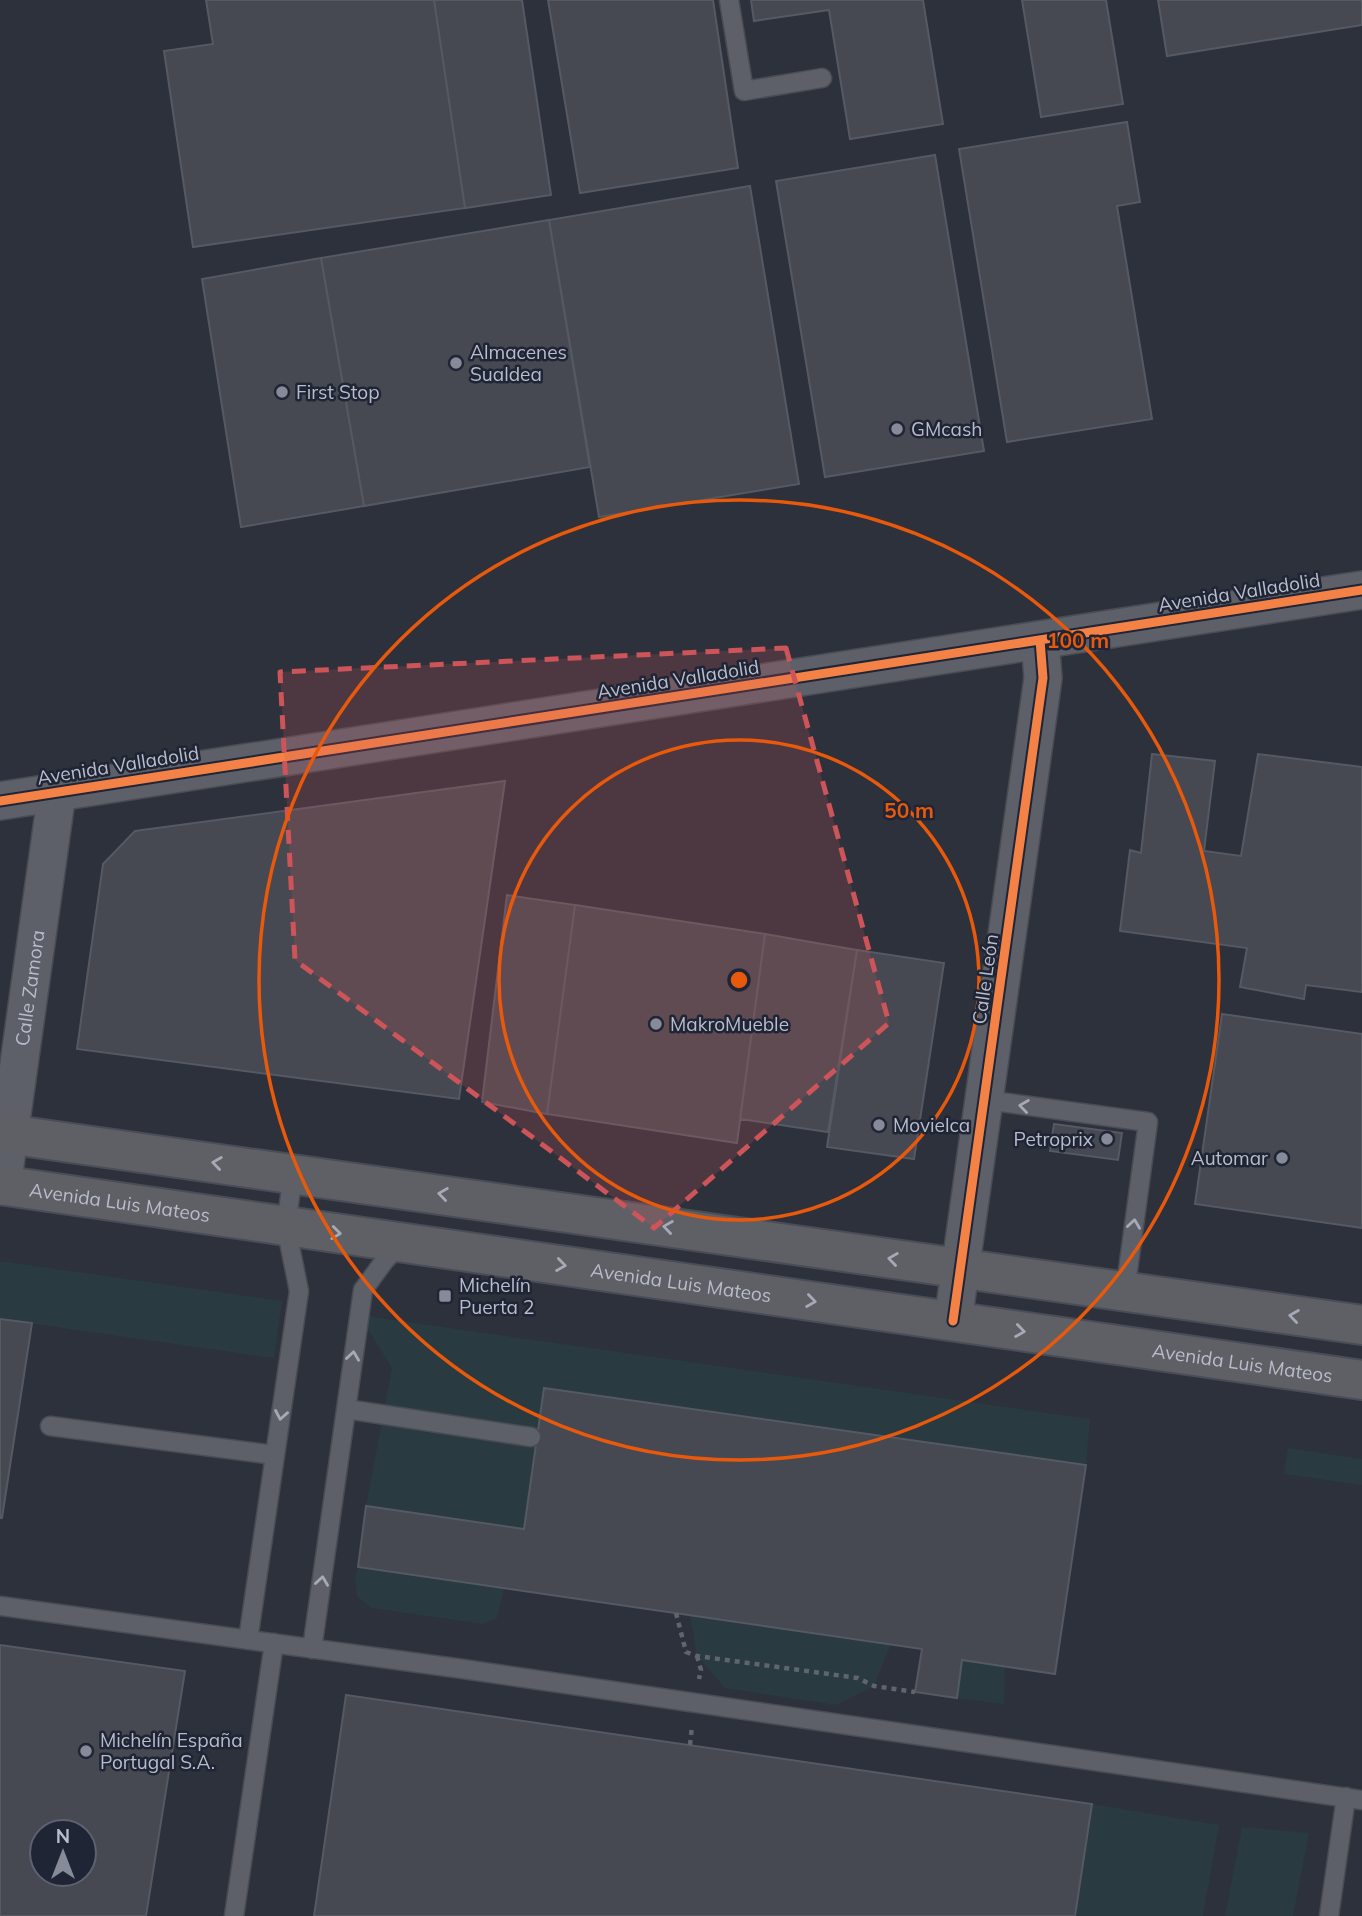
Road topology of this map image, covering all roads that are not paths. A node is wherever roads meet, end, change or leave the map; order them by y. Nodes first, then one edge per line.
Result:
1 (729, 0) edge
2 (822, 78) dead end
3 (1362, 590) edge
4 (1040, 640) junction
5 (57, 792) junction
6 (0, 801) edge
7 (986, 1100) junction
8 (4, 1134) edge
9 (293, 1173) junction
10 (1, 1185) edge
11 (286, 1227) junction
12 (404, 1242) junction
13 (961, 1269) junction
14 (1125, 1292) junction
15 (953, 1321) junction
16 (1362, 1325) edge
17 (1362, 1380) edge
18 (346, 1409) junction
19 (50, 1426) dead end
20 (531, 1437) dead end
21 (274, 1455) junction
22 (0, 1606) edge
23 (248, 1640) junction
24 (274, 1643) junction
25 (312, 1649) junction
26 (1354, 1798) edge
27 (234, 1916) edge
28 (1329, 1916) edge

1 - 2 lane
3 - 4 street, Avenida Valladolid
4 - 5 street, Avenida Valladolid
4 - 7 street, Calle León
5 - 6 street, Avenida Valladolid
5 - 8 street, Calle Zamora
7 - 13 street, Calle León
14 -> 7 lane
9 -> 8 highway
8 - 10 street, Calle Zamora
9 - 11 lane
13 -> 9 highway
10 - 11 highway, Avenida Luis Mateos
11 -> 12 highway, Avenida Luis Mateos
11 -> 21 lane
12 -> 15 highway, Avenida Luis Mateos
18 -> 12 lane
13 - 14 highway
13 - 15 street, Calle León
16 -> 14 highway
15 -> 17 highway, Avenida Luis Mateos
18 - 20 lane
25 -> 18 lane
19 - 21 lane
21 - 23 lane
22 - 23 lane
23 - 24 lane
24 - 25 lane
24 - 27 lane
25 - 26 lane
26 - 28 lane

